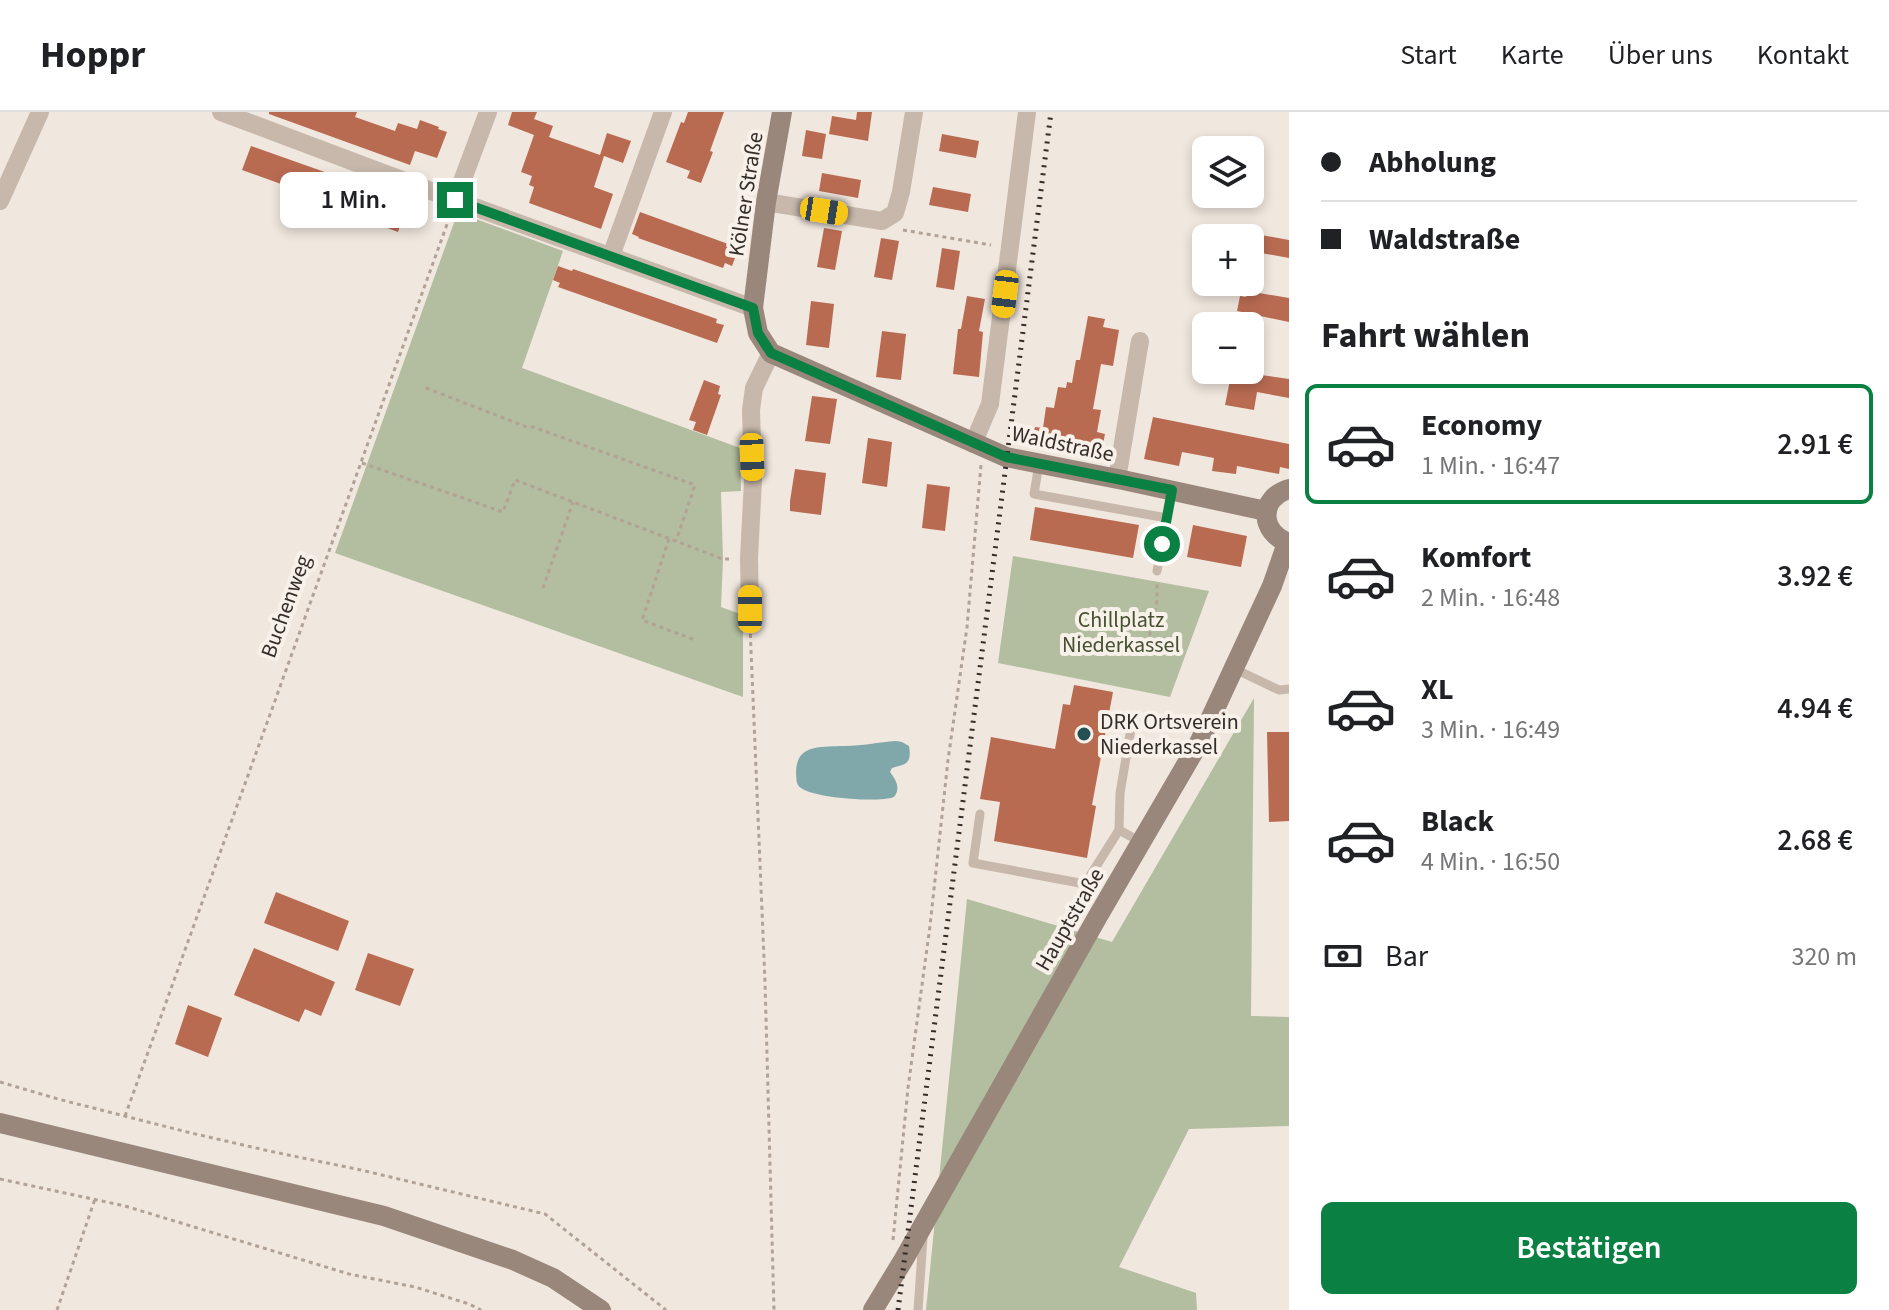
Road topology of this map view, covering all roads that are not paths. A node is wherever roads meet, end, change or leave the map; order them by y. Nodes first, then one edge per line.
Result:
1 (40, 112) edge
2 (221, 112) edge
3 (488, 112) edge
4 (663, 112) edge
5 (782, 112) edge
6 (914, 112) edge
7 (1027, 112) edge
8 (258, 118) edge
9 (455, 200) junction
10 (0, 201) edge
11 (766, 202) junction
12 (611, 256) junction
13 (753, 308) junction
14 (1140, 341) dead end
15 (771, 353) junction
16 (978, 446) junction
17 (1039, 464) junction
18 (1117, 479) junction
19 (1289, 489) edge
20 (1172, 490) junction
21 (1266, 511) junction
22 (1167, 518) junction
23 (1288, 543) edge
24 (1157, 571) road end
25 (750, 609) road end
26 (1235, 669) junction
27 (1289, 689) edge
28 (1131, 729) dead end
29 (980, 814) dead end
30 (1119, 830) junction
31 (1141, 842) junction
32 (0, 1123) edge
33 (923, 1225) junction
34 (601, 1310) edge
35 (873, 1310) edge
36 (918, 1310) edge

1 - 10 street
2 - 8 street
3 - 9 street
4 - 12 street
5 - 11 street, Kölner Straße
6 - 11 street
7 - 16 street
8 - 9 street
9 - 12 street
11 - 13 street, Kölner Straße
12 - 13 street
13 - 15 street, Kölner Straße
14 - 18 street
15 - 16 street, Waldstraße
15 - 25 street
16 - 17 street, Waldstraße
17 - 18 street, Waldstraße
17 - 22 lane
18 - 20 street, Waldstraße
19 - 21 street
20 - 21 street, Waldstraße
20 - 22 lane
21 - 23 street
22 - 24 lane
23 - 26 street, Hauptstraße
26 - 27 lane
26 - 31 street, Hauptstraße
28 - 30 lane
29 - 30 lane
30 - 31 lane
31 - 33 street, Hauptstraße
32 - 34 street
33 - 35 street, Hauptstraße
33 - 36 lane

